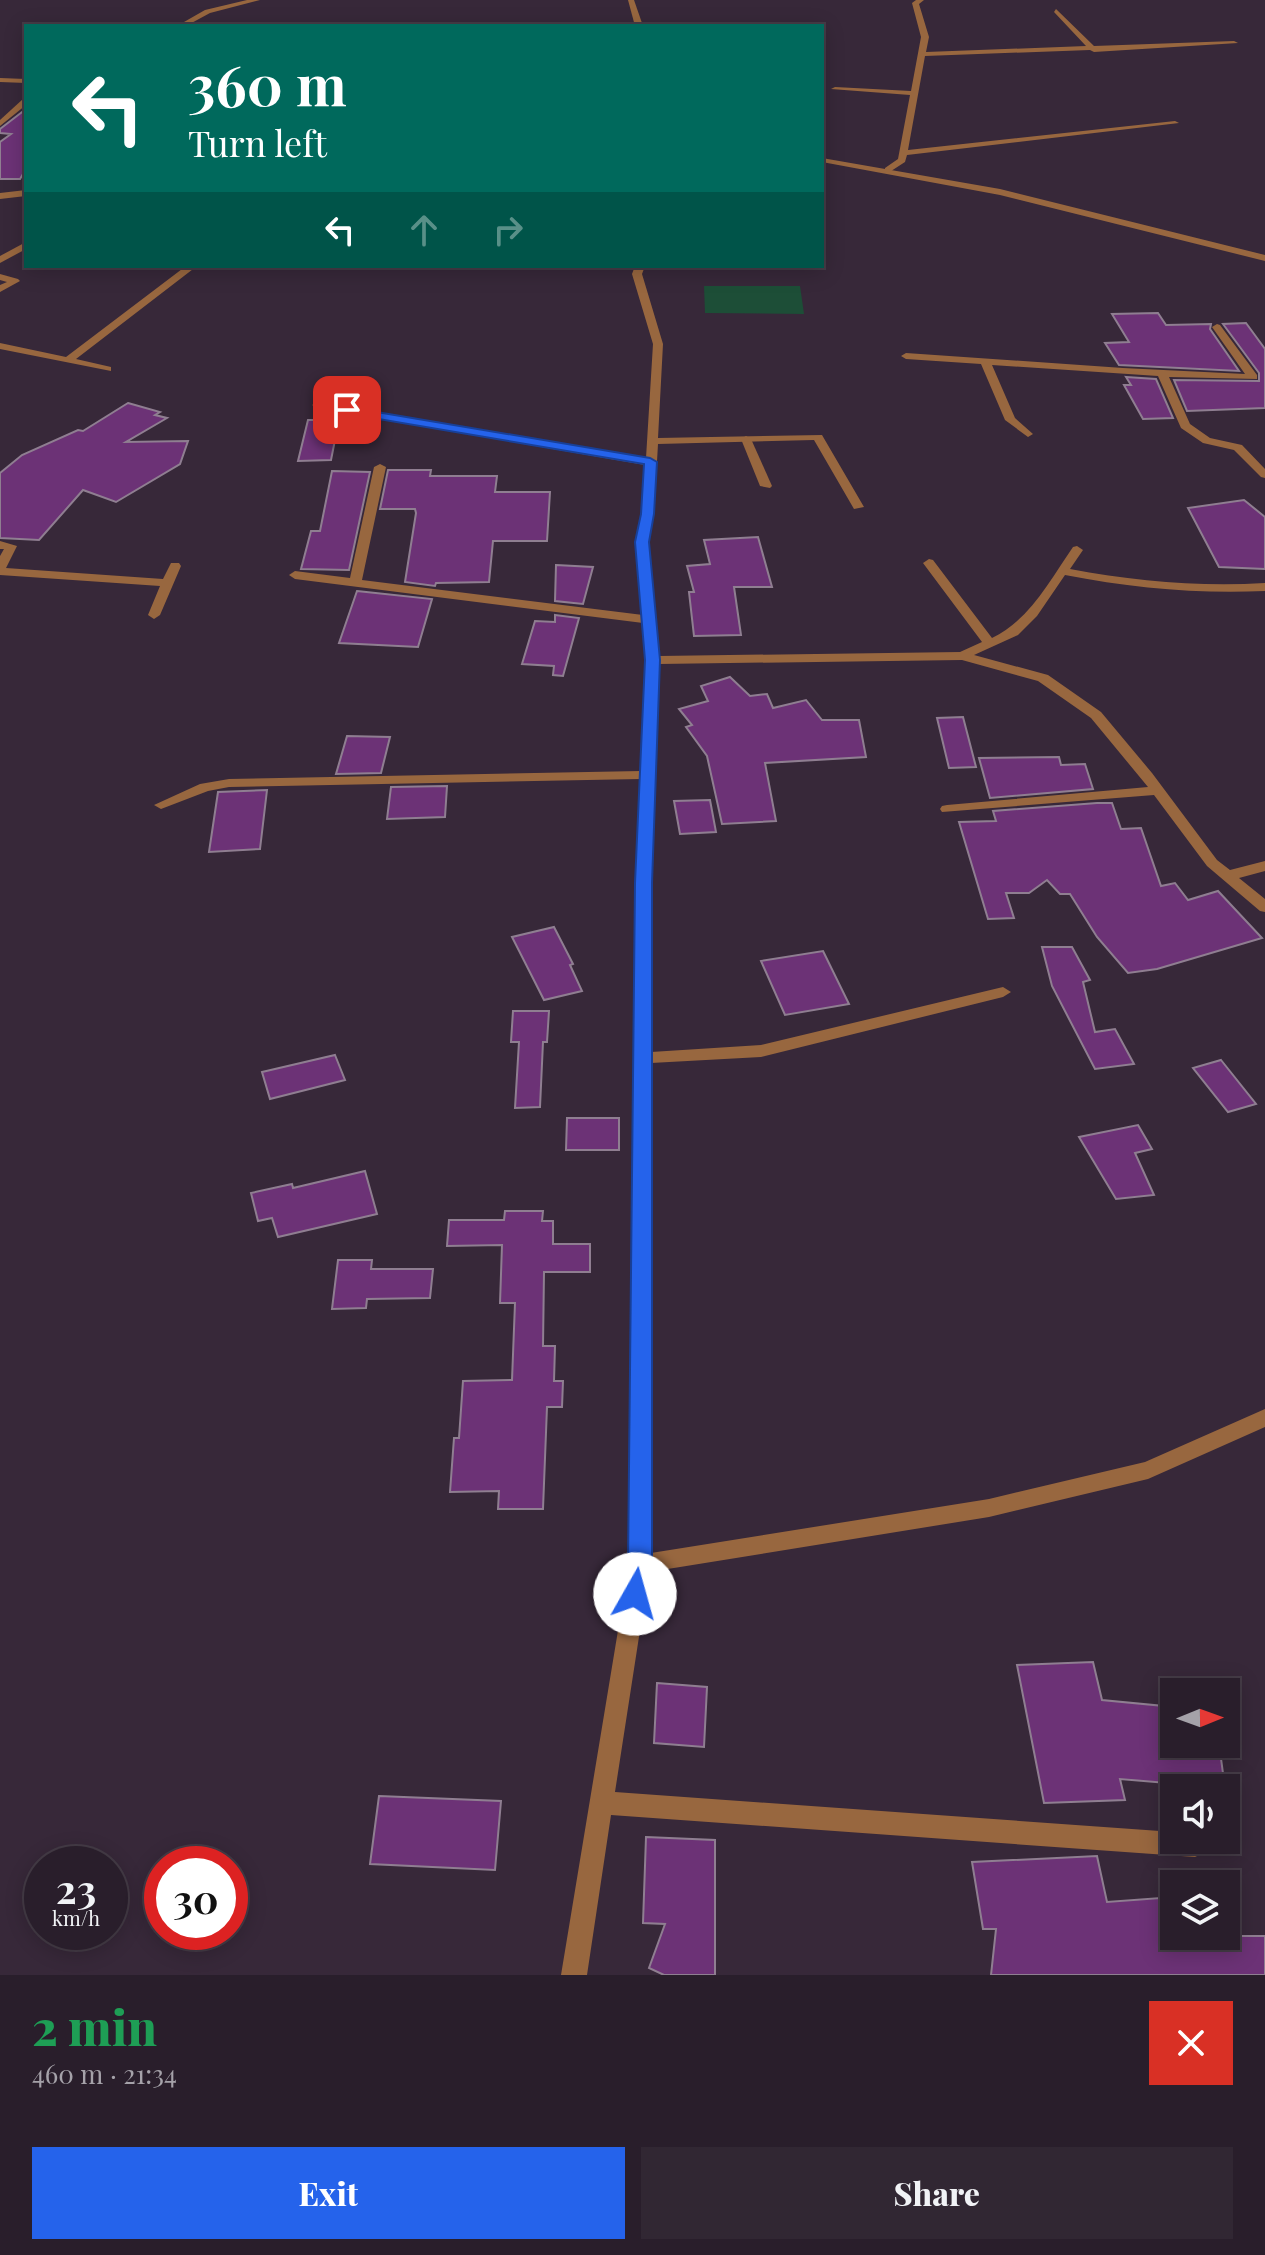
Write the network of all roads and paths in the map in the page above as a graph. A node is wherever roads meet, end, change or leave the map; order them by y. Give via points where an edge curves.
1 (257, 0) edge
2 (631, 0) edge
3 (921, 0) edge
4 (235, 2) edge
5 (1056, 11) dead end
6 (183, 24) edge
7 (638, 24) edge
8 (1234, 43) dead end
9 (1094, 50) junction
10 (922, 54) junction
11 (0, 80) edge
12 (24, 81) edge
13 (835, 89) dead end
14 (915, 93) junction
15 (24, 103) edge
16 (1175, 123) dead end
17 (0, 124) edge
18 (903, 153) junction
19 (824, 160) edge
20 (888, 170) junction
21 (24, 193) edge
22 (0, 196) edge
23 (24, 246) edge
24 (1265, 258) edge
25 (0, 260) edge
26 (189, 268) edge
27 (639, 268) edge
28 (0, 277) edge
29 (0, 289) edge
30 (1217, 327) dead end
31 (0, 346) edge
32 (906, 356) dead end
33 (69, 360) junction
34 (985, 361) junction
35 (107, 369) dead end
36 (1163, 376) junction
37 (317, 405) dead end
38 (1028, 434) dead end
39 (746, 439) junction
40 (651, 441) junction
41 (650, 462) junction
42 (380, 467) dead end
43 (1265, 475) edge
44 (766, 486) dead end
45 (858, 507) dead end
46 (0, 545) edge
47 (1077, 550) dead end
48 (929, 563) dead end
49 (175, 566) dead end
50 (0, 569) edge
51 (1062, 571) junction
52 (295, 575) dead end
53 (355, 582) junction
54 (167, 583) junction
55 (1265, 587) edge
56 (154, 615) dead end
57 (649, 620) junction
58 (990, 644) junction
59 (962, 656) junction
60 (653, 660) junction
61 (649, 775) junction
62 (1157, 790) junction
63 (161, 805) dead end
64 (947, 809) dead end
65 (1265, 866) edge
66 (1227, 876) junction
67 (1265, 907) edge
68 (1003, 992) dead end
69 (642, 1058) junction
70 (1265, 1418) edge
71 (640, 1564) junction
72 (602, 1803) junction
73 (1160, 1843) edge
74 (574, 1975) edge

1 - 4 street
2 - 7 street
3 - 10 street via 915,3 925,37
4 - 6 street
5 - 9 street
8 - 9 street
9 - 10 street
10 - 14 street
11 - 12 street
13 - 14 street
14 - 18 street
15 - 17 street
16 - 18 street
18 - 20 street
19 - 20 street
20 - 24 street via 1000,192
21 - 22 street
23 - 25 street
26 - 33 street
27 - 40 street via 658,344
28 - 29 street via 15,281
30 - 36 street via 1253,377
31 - 33 street
32 - 34 street
33 - 35 street
34 - 36 street
34 - 38 street via 1010,420
36 - 43 street via 1185,426 1207,441 1238,447
37 - 41 street
39 - 40 street
39 - 44 street
39 - 45 street via 818,437
40 - 41 street
41 - 57 street via 642,542
42 - 53 street
46 - 50 street via 11,546
47 - 51 street
48 - 58 street
49 - 54 street
50 - 54 street
51 - 55 street via 1132,585
51 - 58 street via 1033,613 1014,632
52 - 53 street
53 - 57 street
54 - 56 street
57 - 60 street
58 - 59 street
59 - 60 street
59 - 62 street via 1043,678 1096,715
60 - 61 street
61 - 63 street via 229,783
61 - 69 street
62 - 64 street
62 - 66 street
65 - 66 street
66 - 67 street
68 - 69 street via 761,1051
69 - 71 street
70 - 71 street via 1148,1470 989,1508
71 - 72 street
72 - 73 street
72 - 74 street

